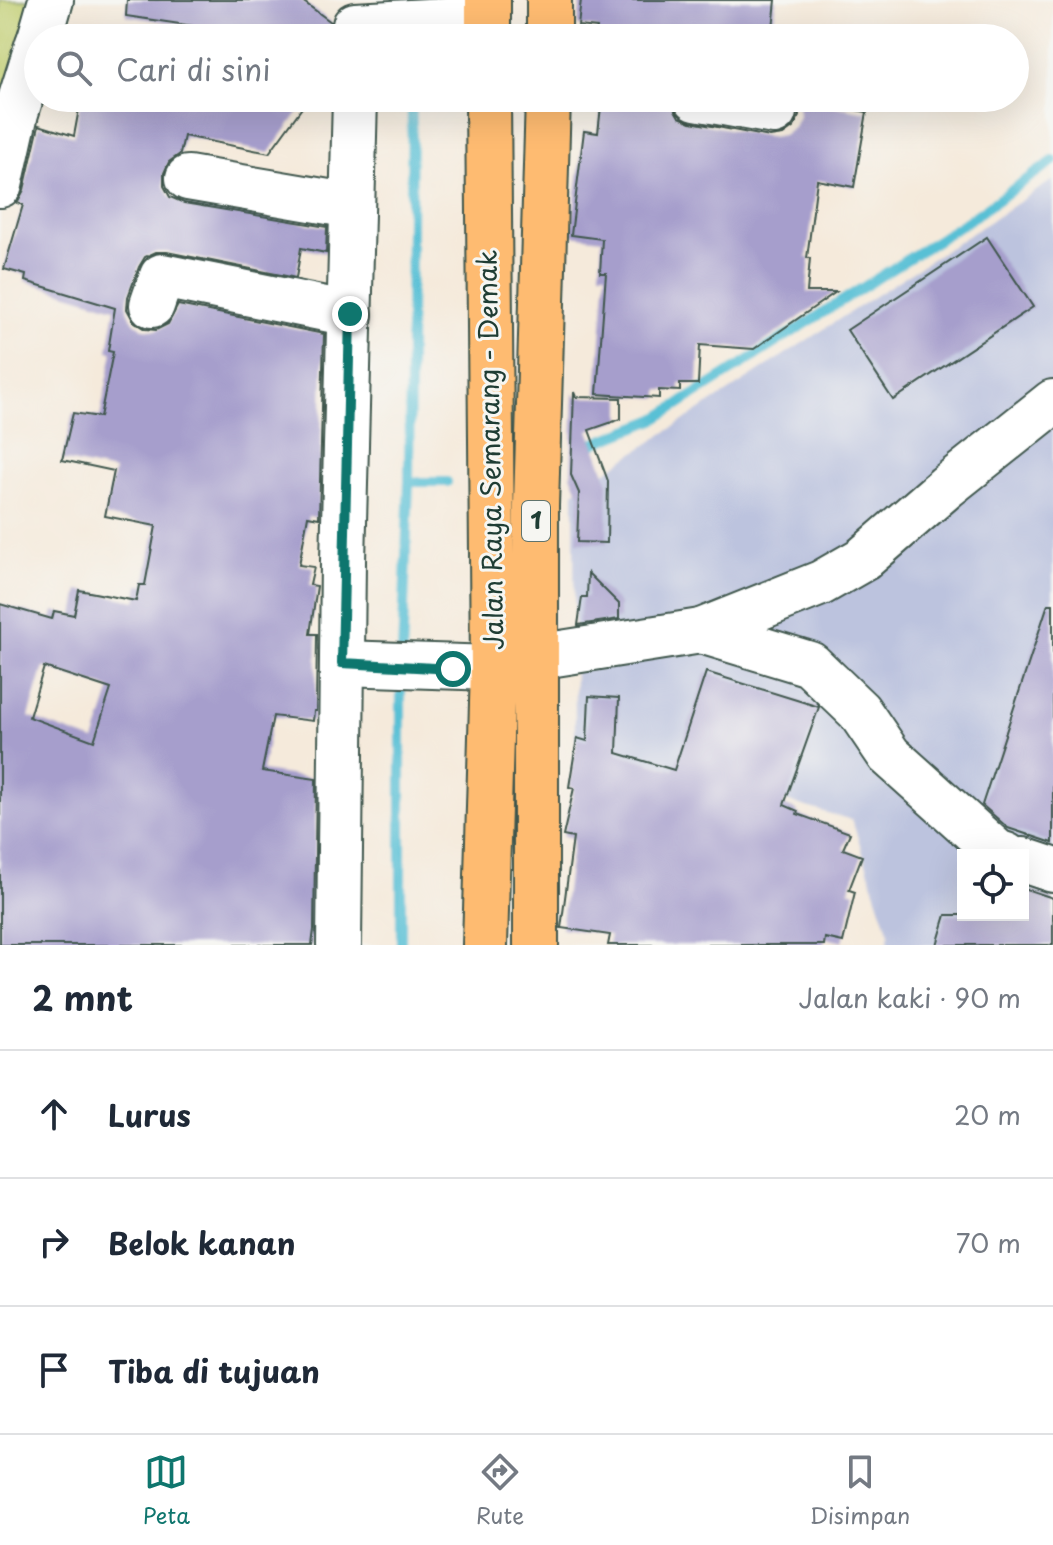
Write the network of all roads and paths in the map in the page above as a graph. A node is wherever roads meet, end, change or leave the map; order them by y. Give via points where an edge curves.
1 (51, 0) edge
2 (549, 0) edge
3 (482, 19) edge
4 (358, 21) edge
5 (44, 24) edge
6 (549, 24) edge
7 (24, 88) edge
8 (355, 112) edge
9 (488, 112) edge
10 (548, 112) edge
11 (188, 178) dead end
12 (0, 185) edge
13 (352, 206) junction
14 (152, 305) dead end
15 (350, 314) junction
16 (1053, 402) edge
17 (701, 631) junction
18 (536, 657) junction
19 (357, 664) junction
20 (473, 669) junction
21 (994, 849) edge
22 (1029, 862) edge
23 (1053, 870) edge
24 (339, 945) edge
25 (485, 945) edge
26 (536, 945) edge

1 - 5 street
2 - 6 highway
3 - 4 street
7 - 12 street
8 - 13 street
9 - 20 highway, Jalan Raya Semarang - Demak / 1
10 - 18 highway, Jalan Raya Semarang - Demak / 1
11 - 13 street
13 - 15 street
14 - 15 street via 162,276
15 - 19 street
16 - 17 street via 863,559 821,583
17 - 18 street
17 - 21 street via 810,664 859,711 889,755
18 - 26 highway, Jalan Raya Semarang - Demak / 1
19 - 20 street
19 - 24 street
20 - 25 highway, Jalan Raya Semarang - Demak / 1
22 - 23 street

